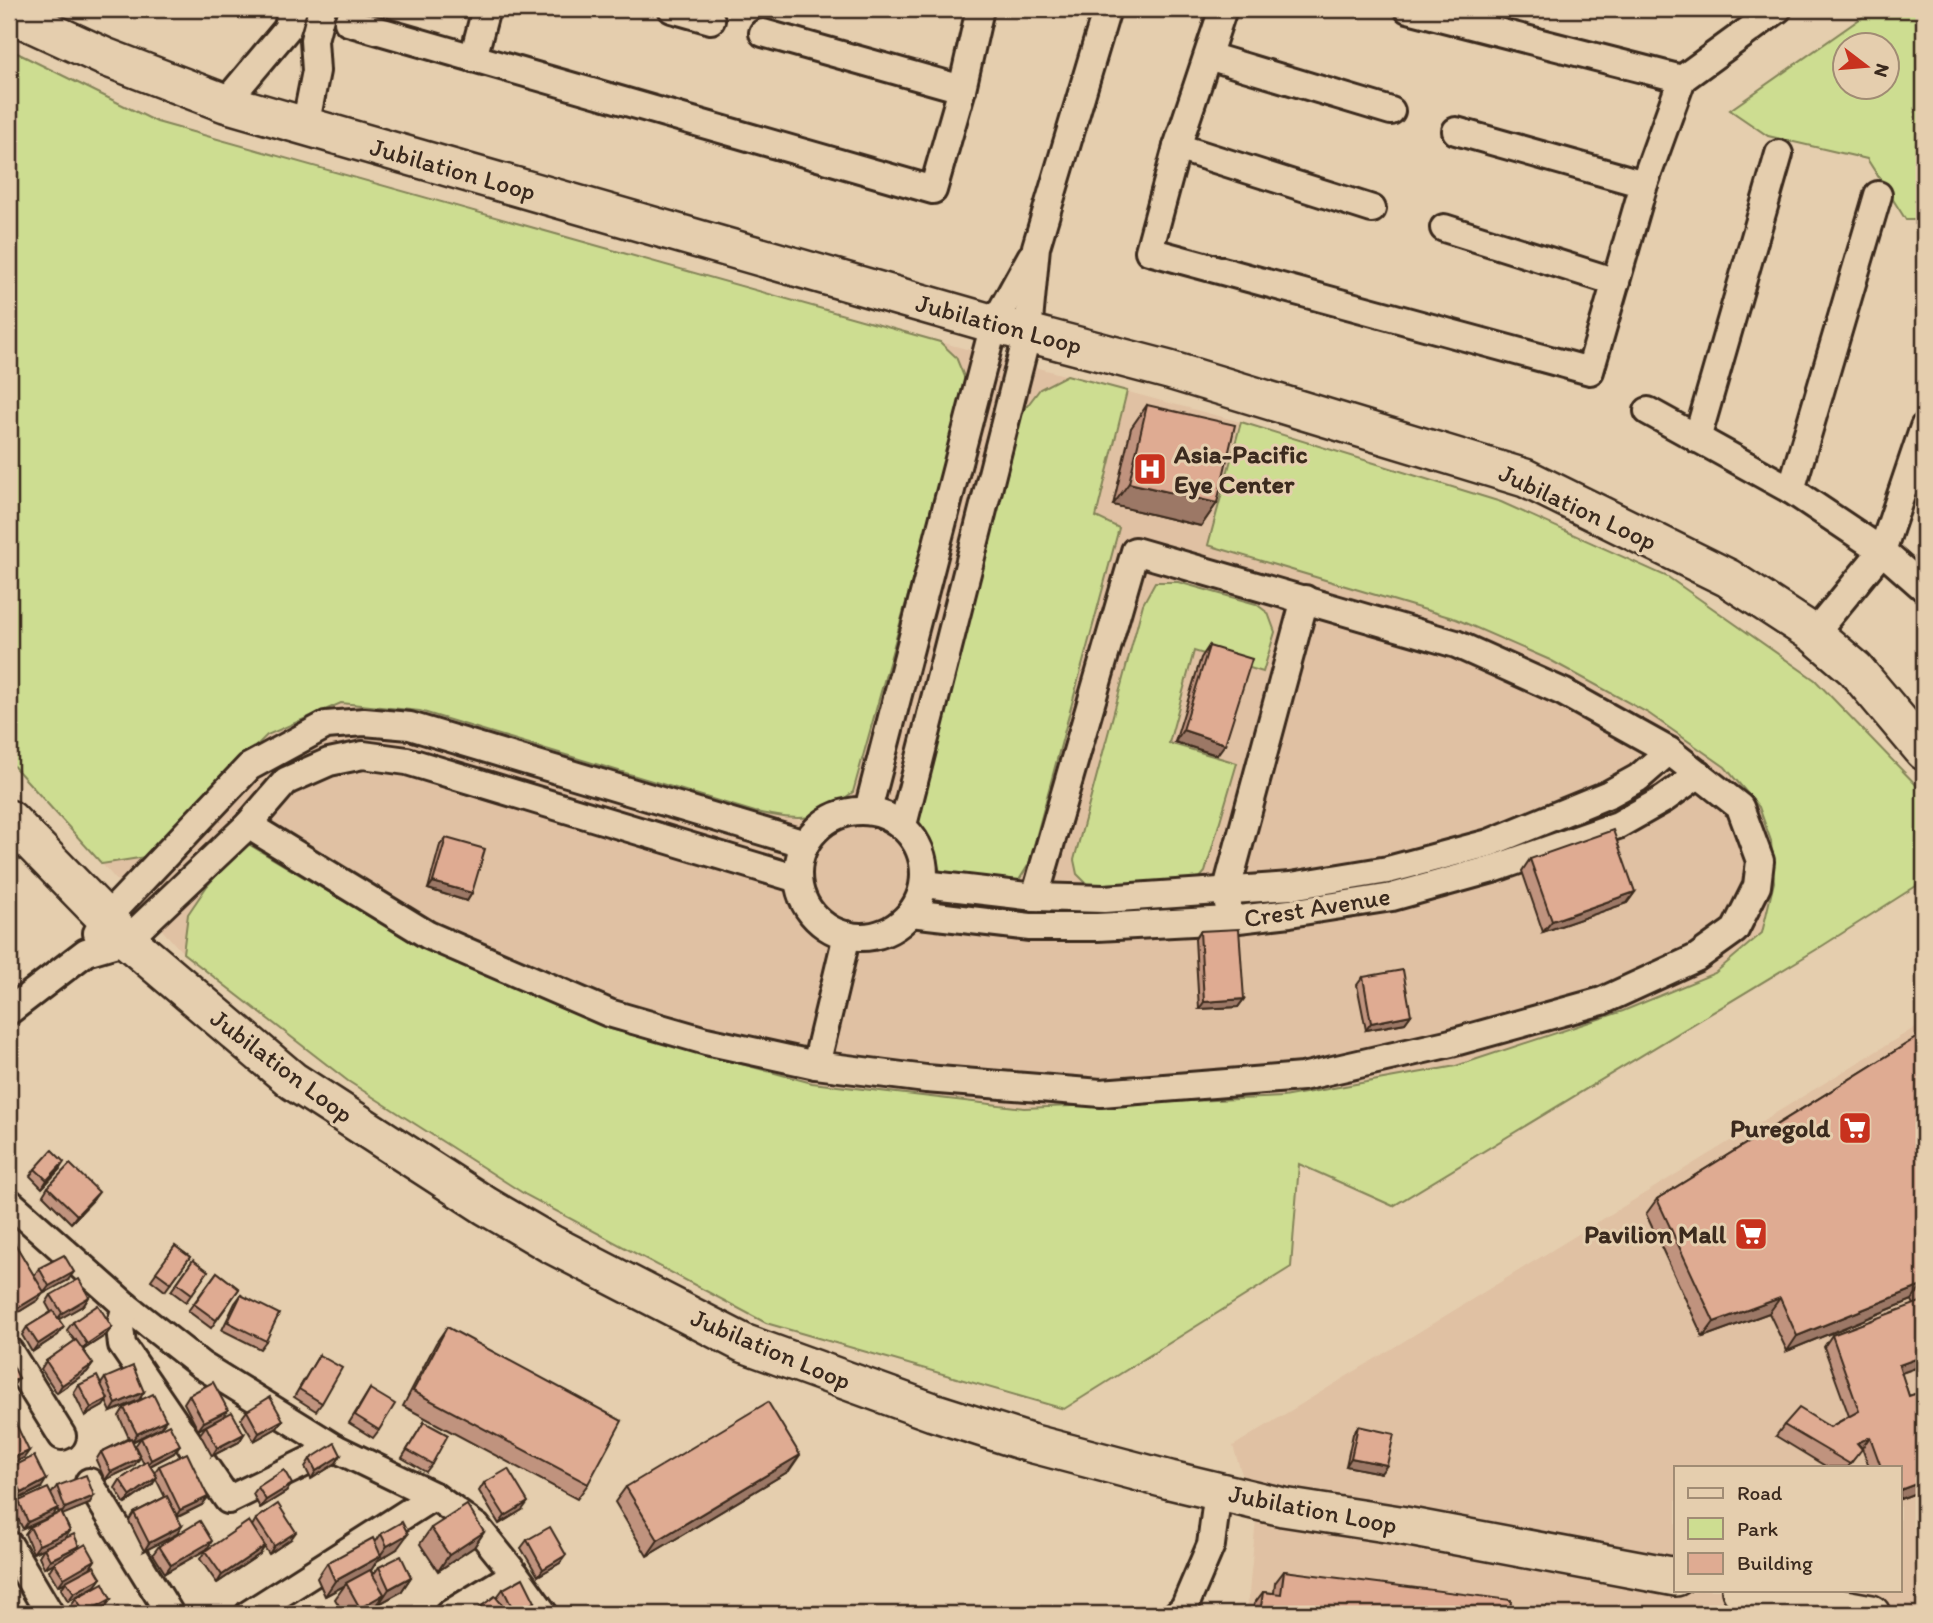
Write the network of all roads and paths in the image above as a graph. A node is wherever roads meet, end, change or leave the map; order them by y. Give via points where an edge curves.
1 (322, 9) edge
2 (486, 9) edge
3 (672, 9) edge
4 (980, 9) edge
5 (1107, 9) edge
6 (1223, 9) edge
7 (1408, 9) edge
8 (1777, 9) edge
9 (9, 13) edge
10 (1464, 16) edge
11 (290, 19) edge
12 (711, 20) dead end
13 (348, 22) dead end
14 (763, 33) dead end
15 (314, 40) junction
16 (1208, 56) junction
17 (473, 58) junction
18 (1682, 79) junction
19 (962, 89) junction
20 (225, 103) junction
21 (1391, 111) dead end
22 (305, 127) junction
23 (1456, 131) dead end
24 (1177, 147) junction
25 (1779, 154) dead end
26 (1644, 184) junction
27 (1878, 195) dead end
28 (1372, 209) dead end
29 (1444, 228) dead end
30 (1616, 282) junction
31 (1011, 328) junction
32 (1648, 411) dead end
33 (1924, 427) edge
34 (1697, 439) junction
35 (1791, 489) junction
36 (1882, 551) junction
37 (1924, 588) edge
38 (1305, 599) junction
39 (1814, 634) junction
40 (1669, 751) junction
41 (1924, 751) edge
42 (1699, 774) junction
43 (868, 810) junction
44 (9, 819) edge
45 (248, 825) junction
46 (903, 825) junction
47 (805, 844) junction
48 (798, 879) junction
49 (924, 884) junction
50 (1227, 889) junction
51 (1035, 897) junction
52 (911, 913) junction
53 (1230, 920) junction
54 (116, 930) junction
55 (847, 935) junction
56 (9, 1011) edge
57 (816, 1065) junction
58 (13, 1213) edge
59 (126, 1306) junction
60 (9, 1351) edge
61 (62, 1436) dead end
62 (335, 1448) junction
63 (89, 1482) edge
64 (1218, 1491) junction
65 (434, 1496) junction
66 (9, 1545) edge
67 (515, 1574) junction
68 (1674, 1577) edge
69 (1752, 1592) edge
70 (50, 1614) edge
71 (170, 1614) edge
72 (249, 1614) edge
73 (449, 1614) edge
74 (544, 1614) edge
75 (1177, 1614) edge
76 (1871, 1614) edge

1 - 15 street
2 - 17 street
3 - 12 street
4 - 19 street
5 - 31 street
6 - 16 street
7 - 10 street
8 - 18 street
9 - 20 main road, Jubilation Loop via 105,57
10 - 18 street
11 - 15 street
11 - 20 street
13 - 17 street
14 - 19 street
15 - 22 street via 316,71
16 - 21 street
16 - 24 street
17 - 19 street via 933,190
18 - 26 street
20 - 22 main road, Jubilation Loop
22 - 31 main road, Jubilation Loop
23 - 26 street
24 - 28 street
24 - 30 street via 1149,251 1590,370
25 - 34 street
26 - 30 street
27 - 35 street
29 - 30 street
31 - 39 main road, Jubilation Loop via 1169,370 1525,478 1728,578
31 - 43 street
31 - 46 street
32 - 34 street
33 - 36 street
34 - 35 street
35 - 36 street
36 - 37 street
36 - 39 street
38 - 40 street via 1456,644 1563,692
38 - 50 street
38 - 51 street via 1135,551
39 - 41 main road, Jubilation Loop via 1854,669
40 - 42 street
40 - 50 street, Crest Avenue via 1638,778 1609,794 1489,843 1388,870 1291,886
42 - 53 street, Crest Avenue via 1618,825 1496,868 1392,897
42 - 57 street via 1740,807 1760,862 1757,886 1735,930 1696,958 1602,1001 1451,1043 1302,1077 1101,1093
43 - 46 street
43 - 47 street via 831,818
44 - 54 main road, Jubilation Loop
45 - 48 street via 286,781 329,762 363,755 407,761
45 - 54 street
45 - 57 street via 428,934 609,1013 706,1041
46 - 49 street via 916,842
47 - 48 street
47 - 54 street via 410,726 326,725 249,767
48 - 55 street via 814,915
49 - 51 street, Crest Avenue
49 - 52 street
50 - 51 street, Crest Avenue via 1104,899
50 - 53 street
52 - 53 street, Crest Avenue via 1030,927
52 - 55 street via 882,933
54 - 56 street
54 - 64 main road, Jubilation Loop via 293,1081 356,1123 551,1244 743,1343 1030,1443
55 - 57 street
58 - 59 street
59 - 62 street via 201,1365
59 - 62 street via 120,1327 122,1345 228,1500
60 - 61 street
62 - 65 street
63 - 71 street
64 - 68 main road, Jubilation Loop via 1283,1507
64 - 75 street via 1211,1545 1184,1608
65 - 67 street via 477,1527
65 - 72 street
66 - 70 street
67 - 73 street
67 - 74 street
69 - 76 main road

